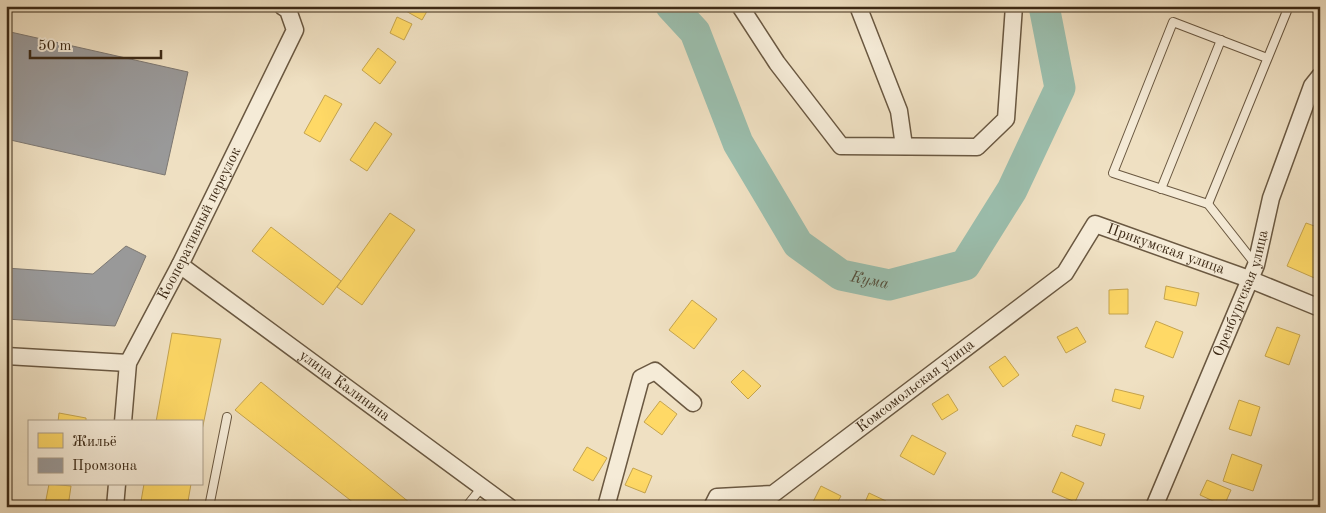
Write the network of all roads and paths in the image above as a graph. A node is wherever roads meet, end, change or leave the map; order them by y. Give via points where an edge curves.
1 (282, 6) edge
2 (740, 6) edge
3 (858, 6) edge
4 (1014, 6) edge
5 (1289, 6) edge
6 (1221, 40) junction
7 (1267, 58) junction
8 (1320, 76) edge
9 (904, 146) junction
10 (1161, 189) junction
11 (1208, 204) junction
12 (1096, 224) joint
13 (180, 265) junction
14 (1252, 272) junction
15 (1320, 308) edge
16 (6, 356) edge
17 (128, 364) junction
18 (693, 404) dead end
19 (227, 418) dead end
20 (123, 420) edge
21 (117, 486) edge
22 (482, 487) junction
23 (714, 502) edge
24 (114, 507) edge
25 (209, 507) edge
26 (466, 507) edge
27 (509, 507) edge
28 (606, 507) edge
29 (740, 507) edge
30 (1154, 507) edge

1 - 13 street, Кооперативный переулок via 288,10 295,30
2 - 9 street via 777,63 841,146
3 - 9 street via 899,111
4 - 9 street via 1006,119 977,147
5 - 7 lane
6 - 7 lane
6 - 10 lane
6 - 10 lane via 1173,22 1113,173
7 - 11 lane
8 - 14 street, Оренбургская улица via 1312,86 1271,198
10 - 11 lane
11 - 14 lane
12 - 14 street, Прикумская улица
12 - 23 street, Комсомольская улица via 1065,273 773,494
13 - 17 street, Кооперативный переулок
13 - 22 street, улица Калинина
14 - 15 street, Прикумская улица
14 - 30 street, Оренбургская улица
16 - 17 street
17 - 20 street, Кооперативный переулок
18 - 28 street via 655,372 642,378
19 - 25 lane
21 - 24 street
22 - 26 lane
22 - 27 street, улица Калинина
23 - 29 street

